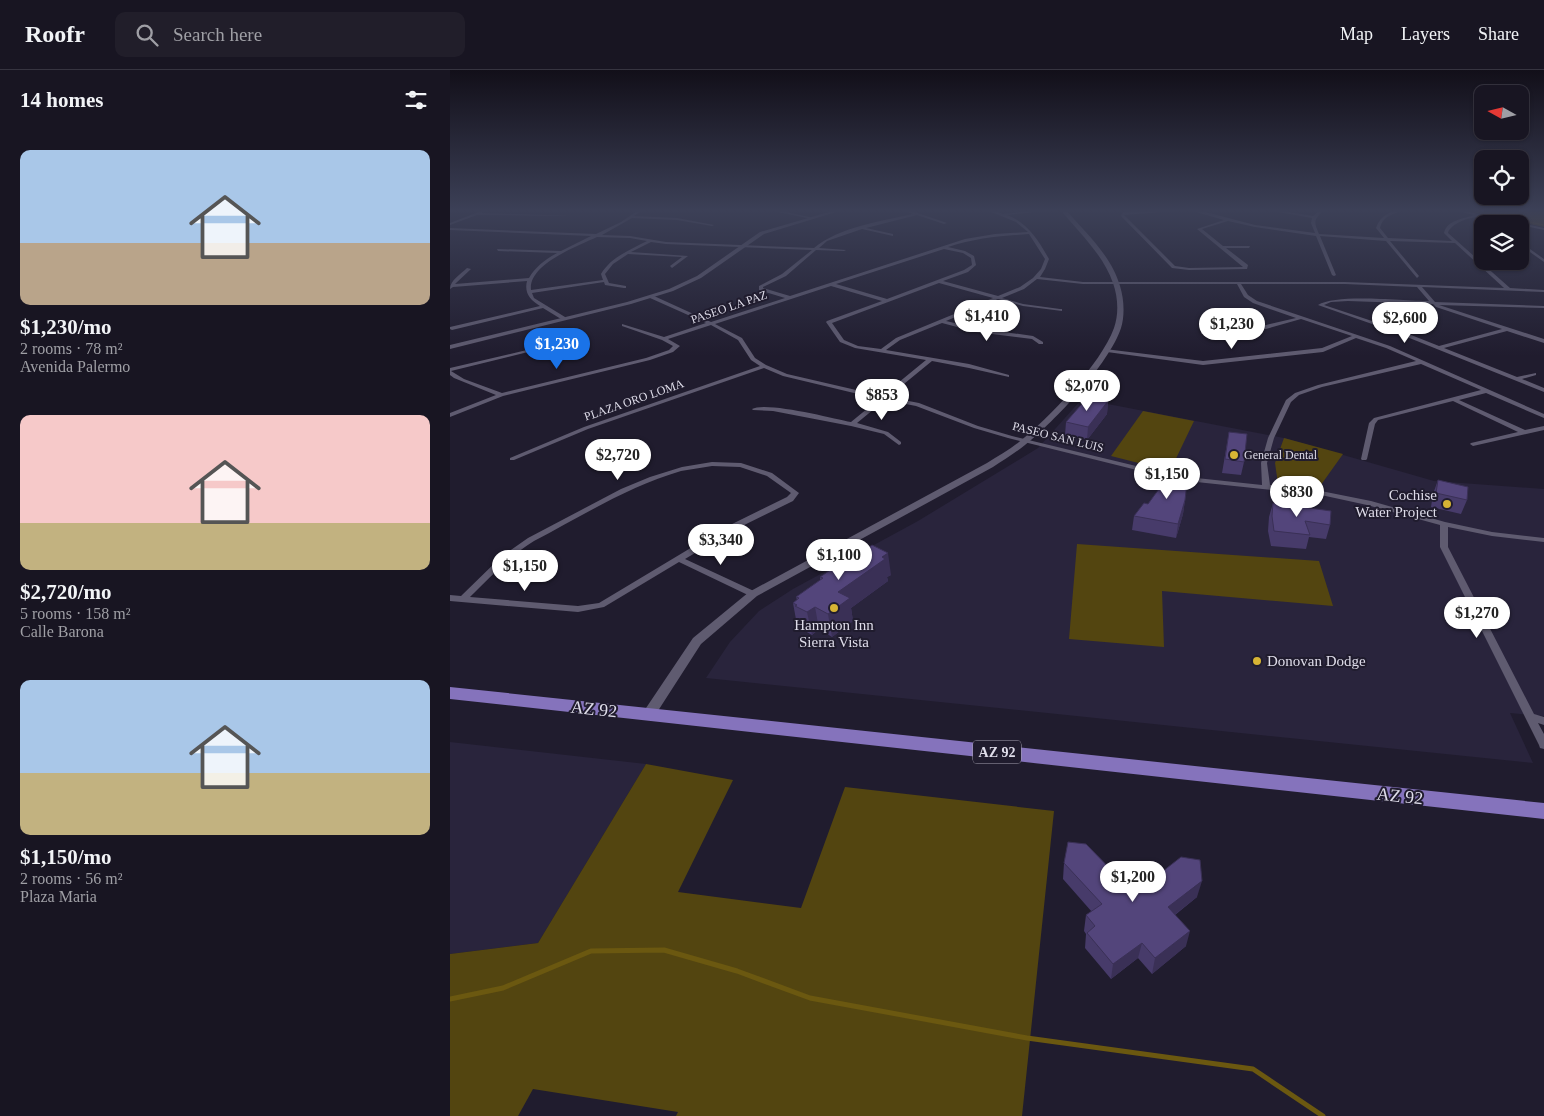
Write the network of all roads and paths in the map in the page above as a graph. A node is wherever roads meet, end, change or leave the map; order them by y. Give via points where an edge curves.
1 (555, 258) edge
2 (620, 258) edge
3 (683, 258) edge
4 (725, 258) edge
5 (803, 258) edge
6 (909, 258) edge
7 (973, 258) edge
8 (1045, 258) edge
9 (1103, 258) edge
10 (1165, 258) edge
11 (1235, 258) edge
12 (1327, 258) edge
13 (1401, 258) edge
14 (1473, 258) edge
15 (672, 266) dead end
16 (469, 269) dead end
17 (1334, 274) dead end
18 (1417, 277) dead end
19 (1037, 278) junction
20 (529, 279) junction
21 (605, 281) junction
22 (938, 281) junction
23 (830, 284) junction
24 (1116, 284) junction
25 (1238, 284) junction
26 (1418, 286) junction
27 (450, 287) edge
28 (624, 287) dead end
29 (1508, 289) junction
30 (1544, 291) edge
31 (529, 292) junction
32 (652, 297) junction
33 (788, 298) junction
34 (998, 298) junction
35 (886, 300) junction
36 (1312, 301) dead end
37 (1432, 302) junction
38 (1323, 304) junction
39 (542, 307) junction
40 (1544, 307) edge
41 (1060, 310) dead end
42 (563, 318) junction
43 (1302, 318) junction
44 (941, 321) junction
45 (711, 323) junction
46 (624, 325) dead end
47 (1404, 326) dead end
48 (452, 328) dead end
49 (833, 328) joint
50 (1507, 329) junction
51 (1394, 330) junction
52 (1204, 333) dead end
53 (1358, 336) junction
54 (664, 339) junction
55 (1544, 341) edge
56 (1041, 343) dead end
57 (450, 346) edge
58 (546, 346) dead end
59 (1441, 348) junction
60 (675, 349) joint
61 (1107, 350) junction
62 (882, 352) junction
63 (931, 360) junction
64 (1420, 362) junction
65 (764, 366) junction
66 (450, 372) edge
67 (1534, 374) dead end
68 (1007, 376) dead end
69 (1517, 379) junction
70 (1486, 390) junction
71 (1544, 390) edge
72 (501, 395) junction
73 (883, 398) junction
74 (1453, 399) junction
75 (755, 409) dead end
76 (450, 415) edge
77 (1544, 416) edge
78 (852, 424) junction
79 (1544, 428) edge
80 (1525, 433) junction
81 (1026, 440) junction
82 (899, 443) dead end
83 (1473, 444) dead end
84 (512, 459) dead end
85 (1364, 459) dead end
86 (1266, 486) junction
87 (1444, 524) junction
88 (1543, 541) edge
89 (680, 559) junction
90 (753, 594) junction
91 (450, 598) edge
92 (463, 598) junction
93 (450, 693) edge
94 (649, 714) junction
95 (1530, 717) junction
96 (1544, 721) edge
97 (1544, 745) edge
98 (1544, 811) edge

1 - 20 street via 536,270
2 - 21 street via 605,269
3 - 15 street
4 - 32 street via 694,280
5 - 33 street via 784,275 760,286
6 - 23 street, PASEO LA PAZ
7 - 22 street via 974,265
8 - 19 street via 1044,269
9 - 24 street
10 - 11 street via 1174,267 1189,269 1245,268
12 - 17 street
13 - 18 street
14 - 29 street
16 - 27 street
19 - 24 street
19 - 34 street
20 - 27 street
20 - 31 street
21 - 28 street
21 - 31 street
22 - 34 street
22 - 35 street
23 - 33 street, PASEO LA PAZ
23 - 35 street
24 - 25 street
24 - 61 street via 1121,302 1118,328
25 - 26 street
25 - 43 street via 1255,302
26 - 29 street
26 - 37 street
29 - 30 street
31 - 39 street
32 - 42 street
32 - 45 street, PASEO SAN LUIS
33 - 45 street, PASEO LA PAZ
34 - 41 street
34 - 44 street
35 - 49 street via 832,320 829,322
36 - 38 street
37 - 38 street via 1348,300
37 - 40 street
37 - 50 street
38 - 51 street via 1320,305
39 - 42 street
39 - 48 street
42 - 57 street
43 - 52 street via 1266,327
43 - 53 street
44 - 56 street via 1033,338
44 - 62 street via 898,339
45 - 54 street, PASEO LA PAZ
45 - 65 street, PASEO SAN LUIS via 740,339 753,358
46 - 54 street
47 - 51 street
49 - 62 street via 842,341
50 - 55 street
50 - 59 street
51 - 59 street
53 - 61 street via 1323,350 1203,363
53 - 64 street
54 - 60 street via 677,346
58 - 66 street
59 - 69 street
60 - 72 street via 648,359
61 - 81 street
62 - 63 street
63 - 68 street
63 - 73 street
64 - 70 street
64 - 86 street via 1320,386 1297,394 1288,401 1264,463
65 - 73 street, PASEO SAN LUIS via 806,381
65 - 84 street, PLAZA ORO LOMA via 586,428
66 - 72 street via 461,380 485,386
67 - 69 street
69 - 71 street
70 - 74 street
70 - 77 street
72 - 76 street
73 - 78 street
73 - 81 street, PASEO SAN LUIS via 917,404 976,427
74 - 80 street
74 - 85 street via 1376,419 1372,423
75 - 78 street via 773,409
78 - 82 street via 886,433
79 - 80 street
80 - 83 street
81 - 86 street, PASEO SAN LUIS via 1187,479
81 - 90 street via 990,465
86 - 87 street, PASEO SAN LUIS via 1321,493
87 - 88 street, PASEO SAN LUIS
87 - 95 street via 1444,547
89 - 90 street
89 - 92 street via 601,605 578,609
89 - 92 street via 727,530 790,499 795,493 788,485 766,473 726,465 700,465 654,476 511,552
90 - 94 street via 697,642
91 - 92 street
93 - 94 main road, AZ 92 / AZ 92
94 - 98 main road, AZ 92 / AZ 92
95 - 96 street
95 - 97 street

